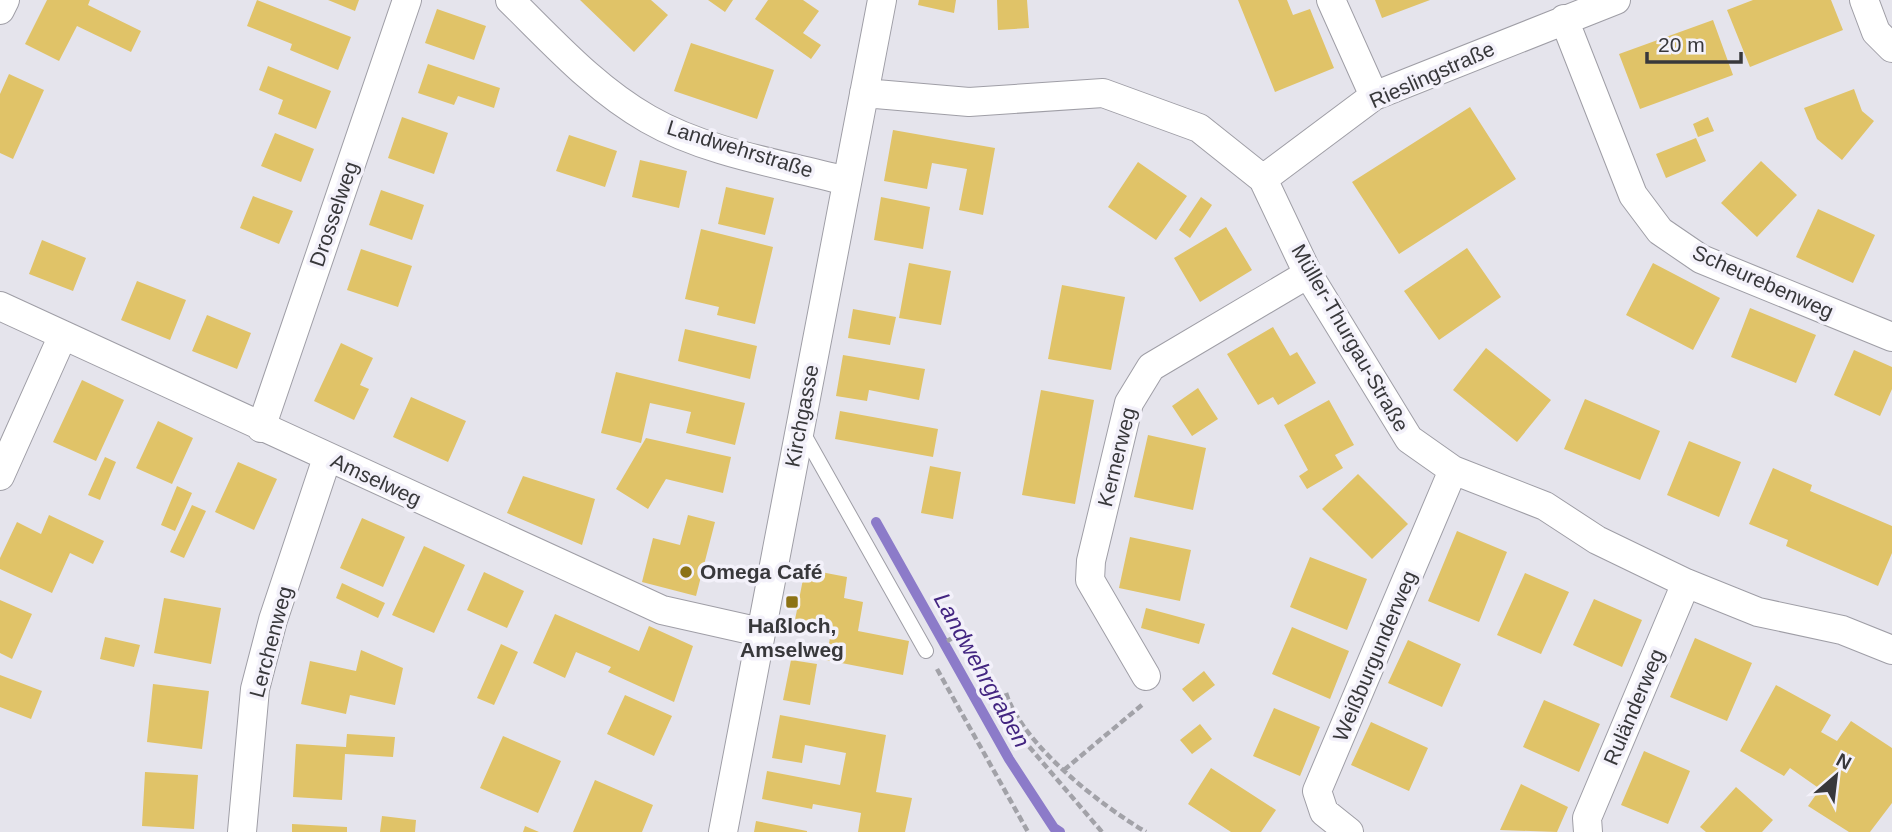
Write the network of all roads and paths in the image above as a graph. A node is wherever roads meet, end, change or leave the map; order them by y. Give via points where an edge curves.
1 (5, 0) edge
2 (407, 0) edge
3 (510, 0) edge
4 (882, 0) edge
5 (1331, 0) edge
6 (1864, 0) edge
7 (1611, 1) edge
8 (0, 10) edge
9 (1564, 19) junction
10 (1892, 48) edge
11 (864, 93) junction
12 (1374, 96) junction
13 (1263, 180) junction
14 (847, 181) junction
15 (1308, 274) junction
16 (0, 306) edge
17 (63, 335) junction
18 (1892, 337) edge
19 (799, 427) junction
20 (261, 428) junction
21 (327, 458) junction
22 (1453, 470) junction
23 (0, 476) edge
24 (1686, 583) junction
25 (760, 632) junction
26 (964, 632) dead end
27 (1892, 650) edge
28 (926, 651) joint
29 (1146, 676) joint
30 (1002, 715) junction
31 (1065, 770) junction
32 (242, 832) edge
33 (723, 832) edge
34 (1028, 832) edge
35 (1102, 832) edge
36 (1146, 832) edge
37 (1349, 832) edge
38 (1588, 832) edge

1 - 8 street
2 - 20 street, Drosselweg
3 - 14 street, Landwehrstraße via 592,79 649,120 718,147
4 - 11 street, Kirchgasse
5 - 12 street
6 - 10 street via 1876,32
7 - 9 street, Rieslingstraße
9 - 12 street, Rieslingstraße
9 - 18 street, Scheurebenweg via 1633,195 1660,231 1700,259
11 - 13 street, Müller-Thurgau-Straße via 968,102 1103,93 1199,128
11 - 14 street, Kirchgasse
12 - 13 street, Rieslingstraße
13 - 15 street, Müller-Thurgau-Straße
14 - 19 street, Kirchgasse
15 - 22 street, Müller-Thurgau-Straße via 1409,439
15 - 29 street, Kernerweg via 1151,368 1129,403 1090,580
16 - 17 street, Amselweg
17 - 20 street, Amselweg
17 - 23 street
19 - 25 street, Kirchgasse
19 - 28 lane
20 - 21 street, Amselweg
21 - 25 street, Amselweg via 662,610
21 - 32 street, Lerchenweg via 255,689
22 - 24 street, Müller-Thurgau-Straße via 1545,506 1597,540
22 - 37 street, Weißburgunderweg via 1317,791 1324,812
24 - 27 street, Müller-Thurgau-Straße via 1758,612 1842,630
24 - 38 street, Ruländerweg via 1587,818
25 - 33 street, Kirchgasse
26 - 30 path
28 - 34 path
29 - 31 path via 1151,697
30 - 31 path via 1006,693 1036,744
30 - 35 path
31 - 36 path

